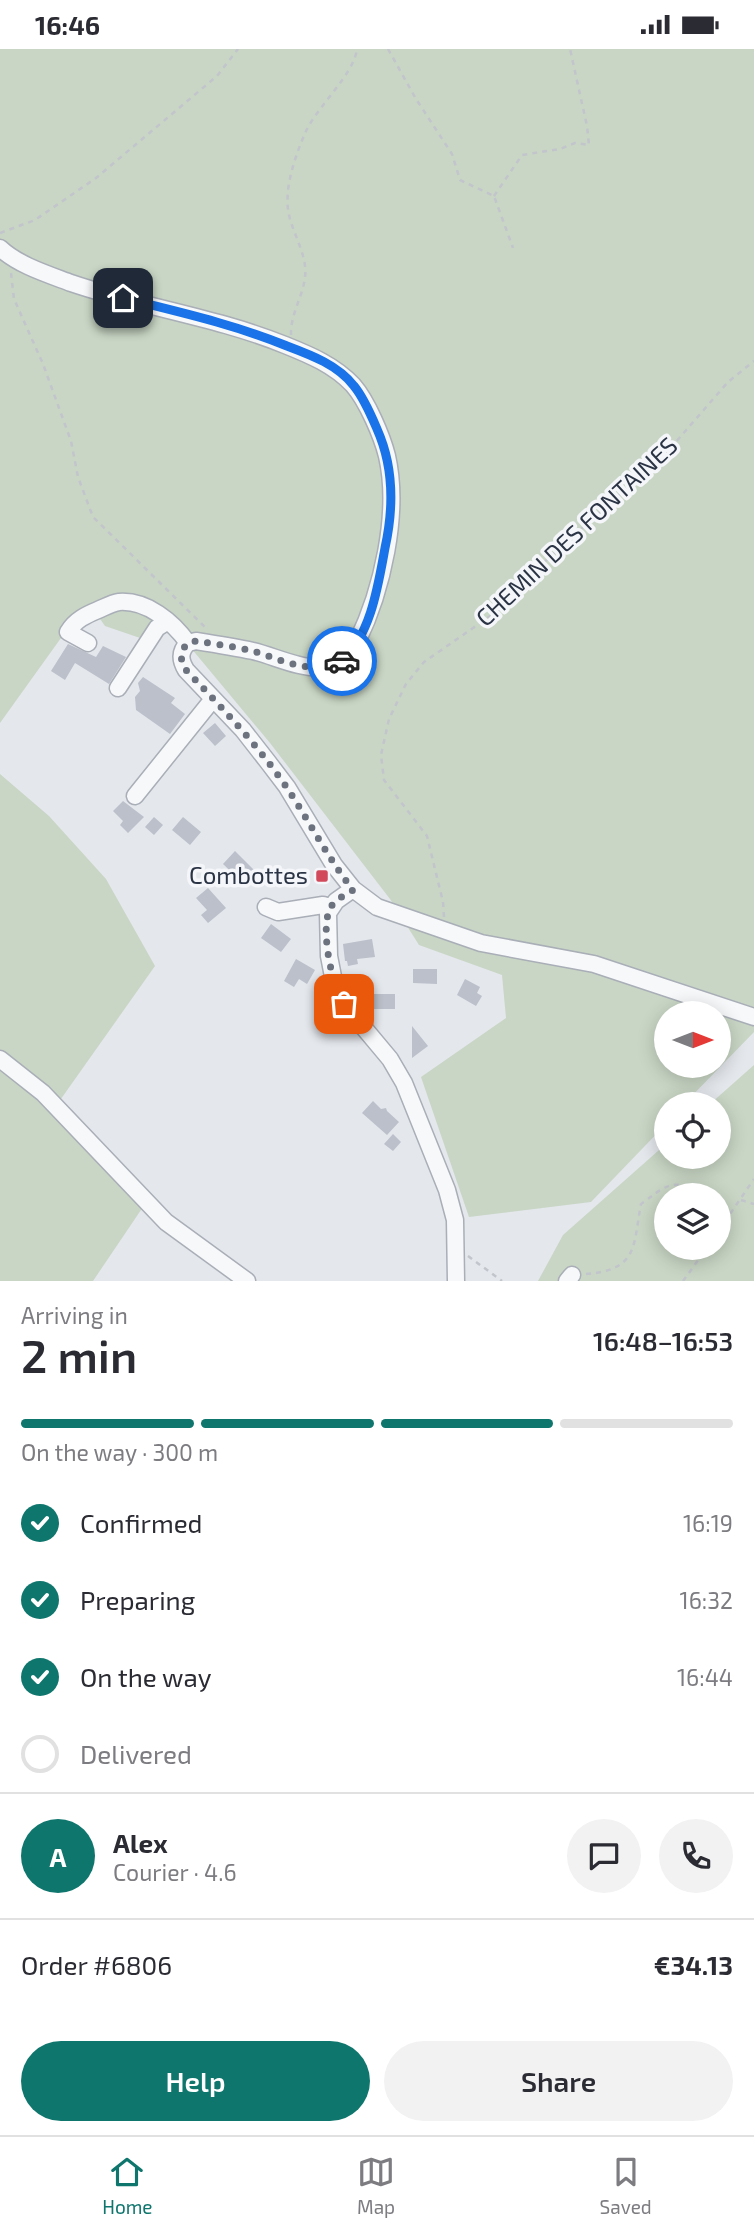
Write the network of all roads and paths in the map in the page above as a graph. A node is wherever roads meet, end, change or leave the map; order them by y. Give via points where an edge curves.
1 (357, 49) edge
2 (388, 49) edge
3 (570, 49) edge
4 (236, 50) edge
5 (494, 196) junction
6 (0, 233) edge
7 (513, 248) dead end
8 (4, 252) edge
9 (300, 351) junction
10 (754, 361) edge
11 (168, 621) junction
12 (192, 642) junction
13 (88, 643) dead end
14 (219, 645) junction
15 (118, 688) dead end
16 (213, 699) junction
17 (135, 796) dead end
18 (353, 890) junction
19 (266, 907) dead end
20 (330, 907) junction
21 (442, 931) junction
22 (754, 1017) edge
23 (0, 1059) edge
24 (754, 1179) edge
25 (654, 1195) edge
26 (741, 1199) junction
27 (754, 1204) edge
28 (731, 1213) edge
29 (457, 1251) junction
30 (698, 1260) edge
31 (574, 1277) edge
32 (247, 1281) edge
33 (457, 1281) edge
34 (502, 1281) edge
35 (683, 1281) edge

1 - 9 path via 354,62 306,131 290,181 288,212 305,267 291,326
2 - 5 path via 452,154 460,180
3 - 5 path via 589,145 575,143 522,156
4 - 6 path via 216,76 96,178 34,220
5 - 7 path
8 - 9 street via 97,292 228,324
8 - 14 path via 14,299 71,441 93,517 197,617
9 - 14 street via 354,386 385,446 392,502 374,600 353,651 327,668 296,666
10 - 21 path, CHEMIN DES FONTAINES via 728,382 668,451 541,565 499,610 424,662 405,684 389,719 381,755 384,780 427,836 443,902
11 - 12 street
11 - 13 street via 148,609 116,602 73,624 68,632
11 - 15 street via 157,628
12 - 14 street
12 - 16 street via 181,653 181,662
16 - 17 street
16 - 18 street via 287,787
18 - 20 street
18 - 21 street via 377,907
19 - 20 street via 278,912
20 - 29 street via 327,937 335,987 404,1083 447,1190
21 - 22 street via 594,964
23 - 32 street via 43,1093 166,1222
24 - 26 path
25 - 31 path via 641,1204 637,1241 626,1261 601,1273
26 - 27 path
26 - 28 path
29 - 33 street
29 - 34 path
30 - 35 path

